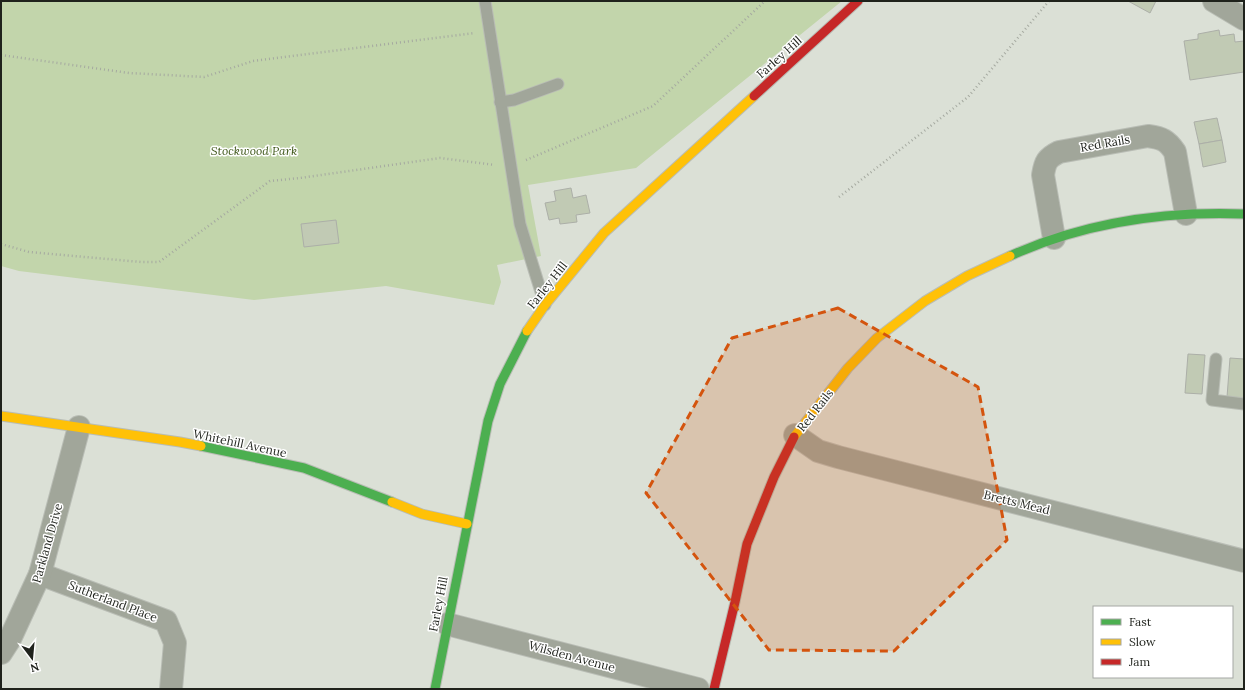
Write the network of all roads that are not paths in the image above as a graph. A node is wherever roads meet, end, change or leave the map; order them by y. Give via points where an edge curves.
1 (485, 1) edge
2 (858, 1) edge
3 (1214, 1) edge
4 (1244, 19) edge
5 (558, 84) dead end
6 (500, 102) junction
7 (1186, 214) junction
8 (1244, 214) edge
9 (1054, 238) junction
10 (545, 305) junction
11 (1216, 359) dead end
12 (1244, 404) edge
13 (1, 416) edge
14 (79, 427) junction
15 (795, 435) junction
16 (467, 524) junction
17 (1244, 561) edge
18 (40, 574) junction
19 (447, 624) junction
20 (1, 653) edge
21 (171, 689) edge
22 (435, 689) edge
23 (698, 689) edge
24 (714, 689) edge

1 - 6 lane
2 - 10 street, Farley Hill via 604,233
3 - 4 street
5 - 6 lane via 514,100
6 - 10 lane via 520,224
7 - 8 street, Red Rails
7 - 9 street, Red Rails via 1106,225
7 - 9 street, Red Rails via 1175,152 1169,143 1160,138 1148,136 1059,152 1050,156 1043,175
9 - 15 street, Red Rails via 967,276 925,301 877,338 848,368
10 - 16 street, Farley Hill via 522,337 500,384 488,421
11 - 12 lane via 1212,400
13 - 14 street, Whitehill Avenue
14 - 16 street, Whitehill Avenue via 180,442 304,468 422,514
14 - 18 street, Parkland Drive
15 - 17 street, Bretts Mead via 818,451 838,457
15 - 24 street, Red Rails via 774,477 747,544
16 - 19 street, Farley Hill
18 - 20 street, Parkland Drive via 10,640
18 - 21 street, Sutherland Place via 166,621 175,643
19 - 22 street, Farley Hill
19 - 23 street, Wilsden Avenue

